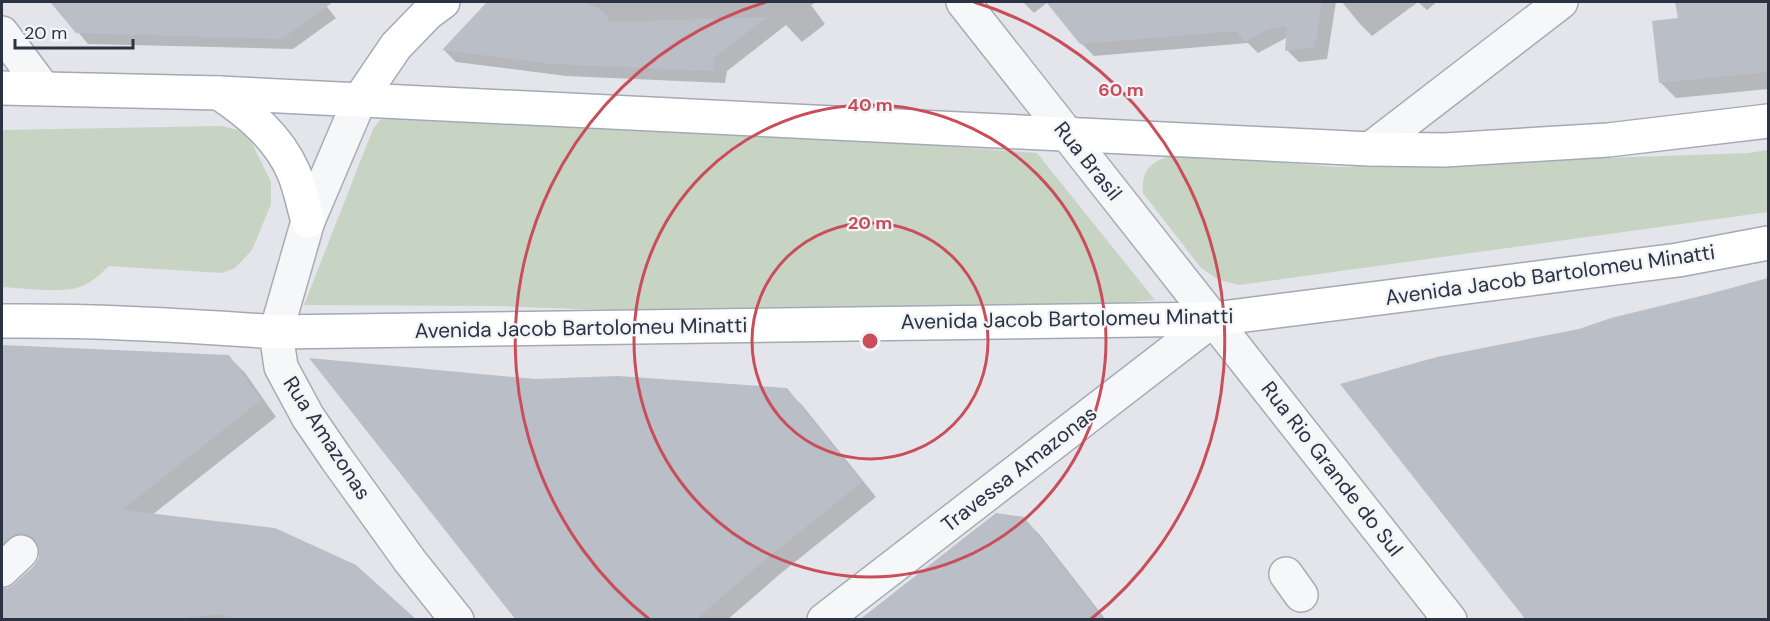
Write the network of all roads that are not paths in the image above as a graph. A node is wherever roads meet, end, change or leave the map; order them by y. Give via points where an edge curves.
1 (443, 2) edge
2 (963, 2) edge
3 (1560, 2) edge
4 (2, 33) edge
5 (2, 88) edge
6 (44, 88) junction
7 (219, 93) junction
8 (360, 99) junction
9 (1768, 121) edge
10 (1066, 135) junction
11 (1370, 149) junction
12 (308, 221) junction
13 (1768, 243) edge
14 (1214, 319) junction
15 (2, 321) edge
16 (276, 332) junction
17 (457, 620) edge
18 (824, 620) edge
19 (1450, 620) edge

1 - 8 main road via 396,46
2 - 10 street, Rua Brasil
3 - 11 street
4 - 6 street
5 - 6 main road
6 - 7 main road
7 - 8 main road
7 - 12 main road via 244,109 280,147 294,172
8 - 10 main road
8 - 12 street, Rua Amazonas
9 - 11 main road via 1608,140 1445,150
10 - 11 main road
10 - 14 street, Rua Brasil
12 - 16 street, Rua Amazonas
13 - 14 main road, Avenida Jacob Bartolomeu Minatti via 1678,260
14 - 16 main road, Avenida Jacob Bartolomeu Minatti
14 - 18 street, Travessa Amazonas
14 - 19 street, Rua Rio Grande do Sul
15 - 16 main road, Avenida Jacob Bartolomeu Minatti via 81,321
16 - 17 street, Rua Amazonas via 281,367 308,417

